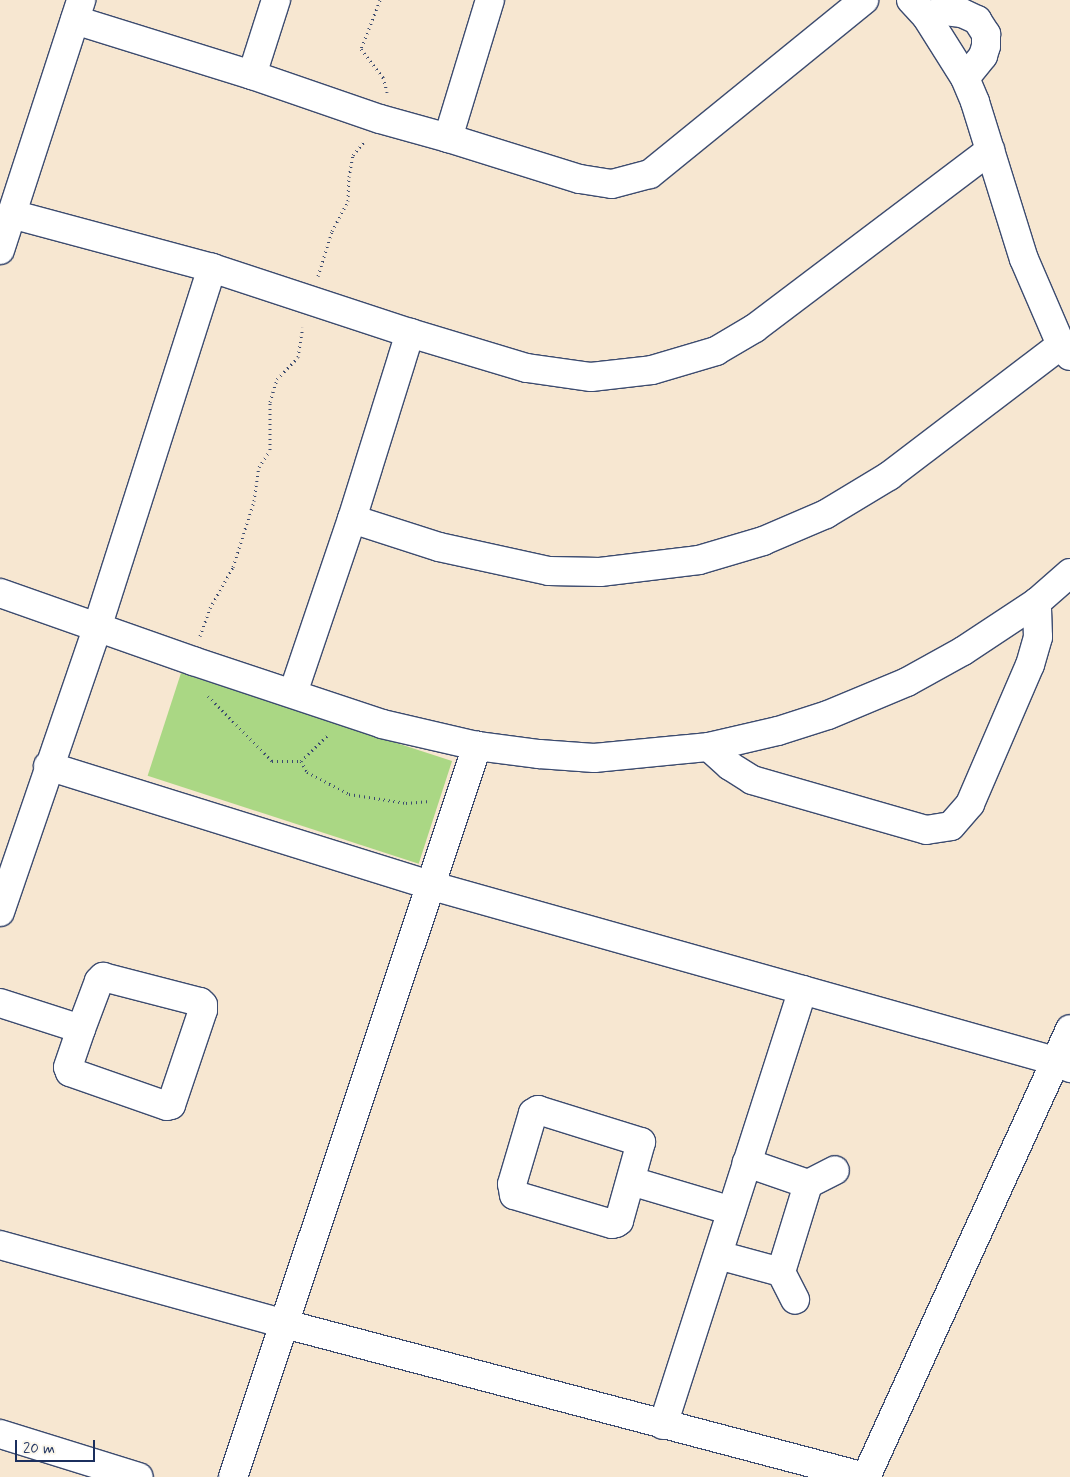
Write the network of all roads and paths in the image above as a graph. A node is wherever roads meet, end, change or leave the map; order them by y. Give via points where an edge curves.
1 (276, 0) edge
2 (490, 0) edge
3 (864, 0) edge
4 (919, 8) edge
5 (78, 10) edge
6 (252, 74) junction
7 (964, 78) junction
8 (448, 138) junction
9 (990, 150) junction
10 (11, 214) junction
11 (0, 250) edge
12 (212, 268) junction
13 (410, 333) junction
14 (1065, 350) edge
15 (352, 519) junction
16 (1070, 573) edge
17 (0, 593) edge
18 (1037, 602) junction
19 (97, 628) junction
20 (193, 661) junction
21 (293, 693) junction
22 (345, 711) junction
23 (477, 746) junction
24 (709, 748) junction
25 (301, 761) junction
26 (48, 766) junction
27 (458, 800) junction
28 (429, 885) junction
29 (0, 912) edge
30 (803, 990) junction
31 (0, 1002) edge
32 (81, 1029) junction
33 (1070, 1029) edge
34 (1062, 1065) edge
35 (748, 1164) junction
36 (835, 1170) dead end
37 (631, 1181) junction
38 (808, 1184) junction
39 (732, 1211) junction
40 (0, 1245) edge
41 (718, 1255) junction
42 (781, 1272) junction
43 (795, 1300) dead end
44 (285, 1324) junction
45 (663, 1425) junction
46 (0, 1434) edge
47 (139, 1477) edge
48 (233, 1477) edge
49 (866, 1477) edge

1 - 6 street
2 - 8 street
3 - 8 street via 650,174 612,184 580,179
4 - 7 street
4 - 7 street via 962,13 977,20 986,34 983,56
5 - 6 street
5 - 10 street
6 - 8 street via 380,119
7 - 9 street
9 - 13 street via 755,328 716,351 652,370 591,377 527,368
9 - 14 street via 1024,259
10 - 11 street
10 - 12 street
12 - 13 street
12 - 19 street
13 - 15 street
14 - 15 street via 889,476 826,514 763,541 699,560 600,572 549,570 439,547
15 - 21 street
16 - 18 street
17 - 19 street
18 - 24 street via 963,651 907,682 828,715
18 - 24 street via 1038,637 1030,664 970,804 951,826 926,830 752,780
19 - 20 street
19 - 26 street
20 - 21 street
20 - 25 path via 192,682 272,761
21 - 22 street
22 - 23 street via 382,724
22 - 25 path via 328,736
23 - 24 street via 594,758
23 - 27 street
25 - 27 path via 307,772 349,794 406,803
26 - 28 street
26 - 29 street
27 - 28 street
28 - 30 street
28 - 44 street
30 - 34 street
30 - 35 street
31 - 32 street
32 - 32 street via 68,1067 70,1072 167,1106 174,1102 203,1005 103,977
33 - 34 street
34 - 49 street
35 - 38 street
35 - 39 street
36 - 38 street
37 - 37 street via 642,1145 639,1141 538,1110 533,1113 512,1189 514,1195 612,1224 619,1221
37 - 39 street
38 - 42 street
39 - 41 street
40 - 44 street
41 - 42 street
41 - 45 street
42 - 43 street
44 - 45 street
44 - 48 street
45 - 49 street
46 - 47 street

